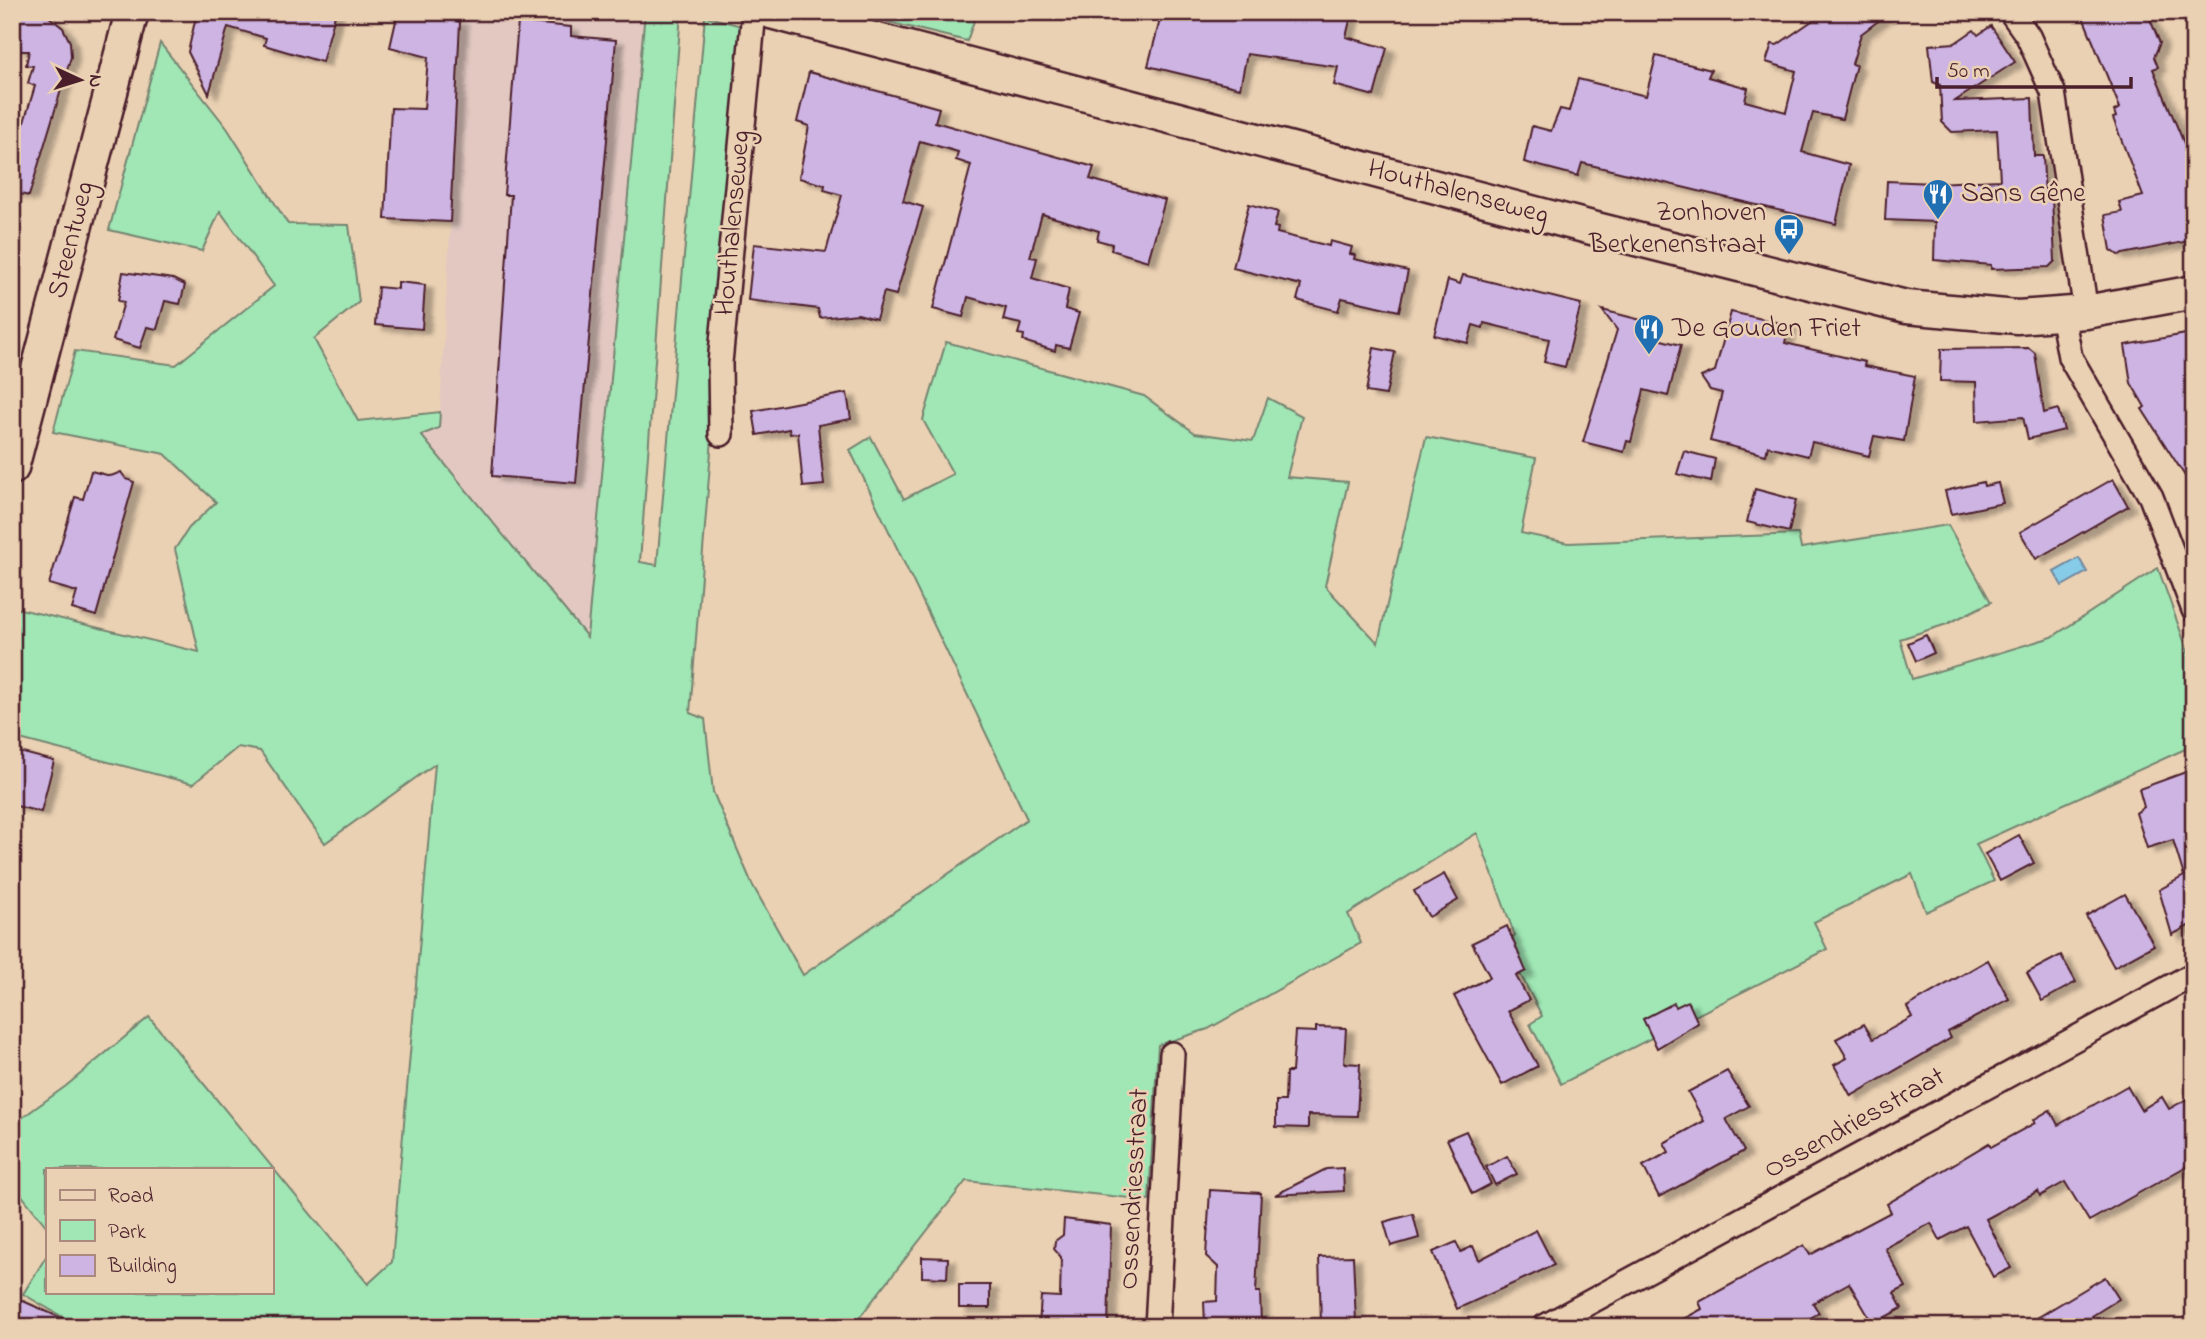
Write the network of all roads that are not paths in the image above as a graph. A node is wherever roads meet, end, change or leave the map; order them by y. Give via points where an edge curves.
1 (132, 12) edge
2 (754, 12) edge
3 (771, 12) edge
4 (2011, 12) edge
5 (838, 21) edge
6 (2194, 292) edge
7 (2074, 313) junction
8 (721, 434) dead end
9 (12, 468) edge
10 (2187, 562) edge
11 (2194, 610) edge
12 (2194, 974) edge
13 (1172, 1054) dead end
14 (1157, 1327) edge
15 (1544, 1327) edge

1 - 9 street, Steentweg
2 - 8 street, Houthalenseweg via 720,363
3 - 5 street, Houthalenseweg
4 - 7 street via 2028,36 2053,92
5 - 7 street, Houthalenseweg via 1906,307 2017,317
6 - 7 street, Houthalenseweg
7 - 10 street via 2070,357
10 - 11 street
12 - 15 street, Ossendriesstraat
13 - 14 street, Ossendriesstraat

